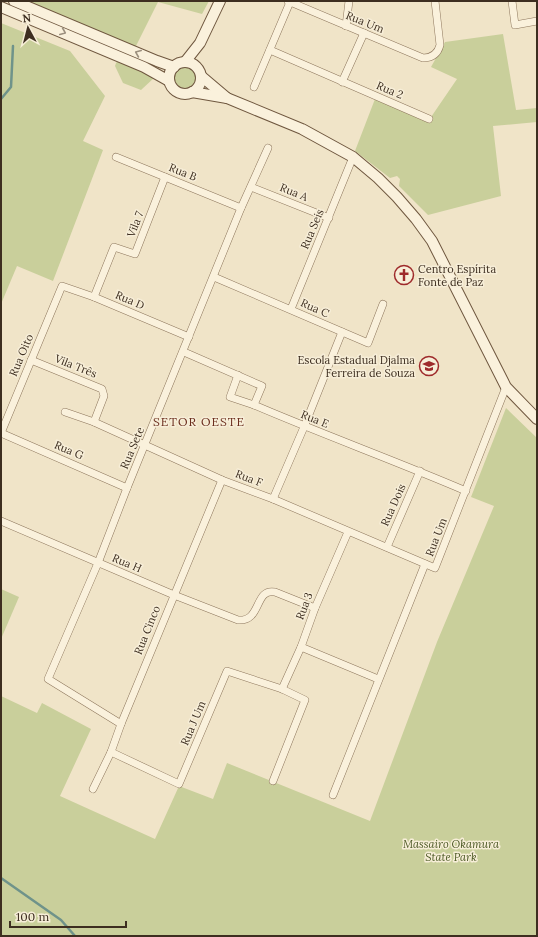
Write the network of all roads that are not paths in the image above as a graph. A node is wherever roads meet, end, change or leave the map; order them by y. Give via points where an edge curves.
1 (14, 1) edge
2 (220, 1) edge
3 (289, 1) edge
4 (349, 1) edge
5 (435, 1) edge
6 (512, 1) edge
7 (1, 7) edge
8 (48, 21) junction
9 (537, 21) edge
10 (346, 26) junction
11 (364, 33) junction
12 (200, 43) junction
13 (270, 50) junction
14 (186, 62) junction
15 (174, 67) junction
16 (201, 74) junction
17 (169, 80) junction
18 (342, 82) junction
19 (254, 87) dead end
20 (192, 92) junction
21 (226, 98) junction
22 (429, 119) dead end
23 (268, 148) dead end
24 (116, 157) dead end
25 (353, 157) junction
26 (165, 177) junction
27 (251, 187) junction
28 (241, 208) junction
29 (329, 218) junction
30 (214, 277) junction
31 (62, 286) joint
32 (94, 296) junction
33 (383, 304) dead end
34 (291, 309) junction
35 (342, 332) junction
36 (189, 337) junction
37 (184, 352) junction
38 (32, 360) junction
39 (238, 375) junction
40 (506, 387) junction
41 (254, 405) junction
42 (65, 412) dead end
43 (537, 419) edge
44 (94, 422) junction
45 (304, 427) junction
46 (1, 433) edge
47 (146, 445) junction
48 (420, 471) junction
49 (222, 480) junction
50 (127, 488) junction
51 (466, 491) junction
52 (273, 500) junction
53 (1, 521) edge
54 (348, 532) junction
55 (387, 547) junction
56 (98, 563) junction
57 (425, 564) junction
58 (174, 595) junction
59 (315, 608) junction
60 (301, 647) junction
61 (378, 679) junction
62 (282, 689) junction
63 (121, 724) junction
64 (111, 752) junction
65 (273, 781) dead end
66 (93, 789) dead end
67 (333, 794) dead end

1 - 8 main road
2 - 12 main road
3 - 10 street, Rua Um
3 - 13 street
4 - 10 street
5 - 11 street, Rua Um via 440,45 434,55 428,58
6 - 9 street via 515,25
7 - 8 main road
15 -> 8 main road
8 -> 17 main road
10 - 11 street, Rua Um
11 - 18 street
12 - 14 main road
12 - 16 main road
13 - 18 street, Rua 2
13 - 19 street
14 - 15 main road
14 - 16 main road via 194,65
15 - 17 main road
16 - 20 main road via 199,86
16 - 21 main road
17 - 20 main road via 173,88 180,93
18 - 22 street, Rua 2
20 - 21 main road
21 - 25 main road via 302,129
23 - 27 street, Rua Sete
24 - 26 street, Rua B
25 - 29 street, Rua Seis
25 - 40 main road via 397,197 432,241
26 - 28 street, Rua B
26 - 32 street, Vila 7 via 135,254 114,247
27 - 28 street, Rua Sete
27 - 29 street, Rua A
28 - 30 street, Rua Sete
29 - 34 street, Rua Seis
30 - 34 street, Rua C
30 - 36 street, Rua Sete
31 - 32 street, Rua D
31 - 38 street, Rua Oito
32 - 36 street, Rua D
33 - 35 street, Rua C via 368,343
34 - 35 street, Rua C
35 - 45 street
36 - 37 street, Rua Sete
37 - 39 street
37 - 47 street, Rua Sete
38 - 44 street, Vila Três via 102,389 104,396
38 - 46 street, Rua Oito
39 - 41 street via 262,386
39 - 41 street, Rua E via 230,397
40 - 43 main road
40 - 51 street, Rua Um
41 - 45 street, Rua E
42 - 44 street, Rua F
44 - 47 street, Rua F
45 - 48 street, Rua E
45 - 52 street
46 - 50 street, Rua G
47 - 49 street, Rua F
47 - 50 street, Rua Sete
48 - 51 street, Rua E
48 - 55 street, Rua Dois
49 - 52 street, Rua F
49 - 58 street, Rua Cinco
50 - 56 street, Rua Sete
51 - 57 street, Rua Um via 436,568
52 - 54 street, Rua F
53 - 56 street, Rua H
54 - 55 street, Rua F
54 - 59 street, Rua 3
55 - 57 street, Rua F
56 - 58 street, Rua H
56 - 63 street, Rua Sete via 48,679
57 - 61 street, Rua Um
58 - 59 street, Rua H via 238,620 246,620 253,614 262,597 269,592
58 - 63 street, Rua Cinco
59 - 60 street, Rua 3
60 - 61 street
60 - 62 street, Rua 3
61 - 67 street, Rua Um
62 - 64 street, Rua J Um via 227,671 179,784
62 - 65 street via 305,700
63 - 64 street, Rua Cinco
64 - 66 street, Rua Cinco

